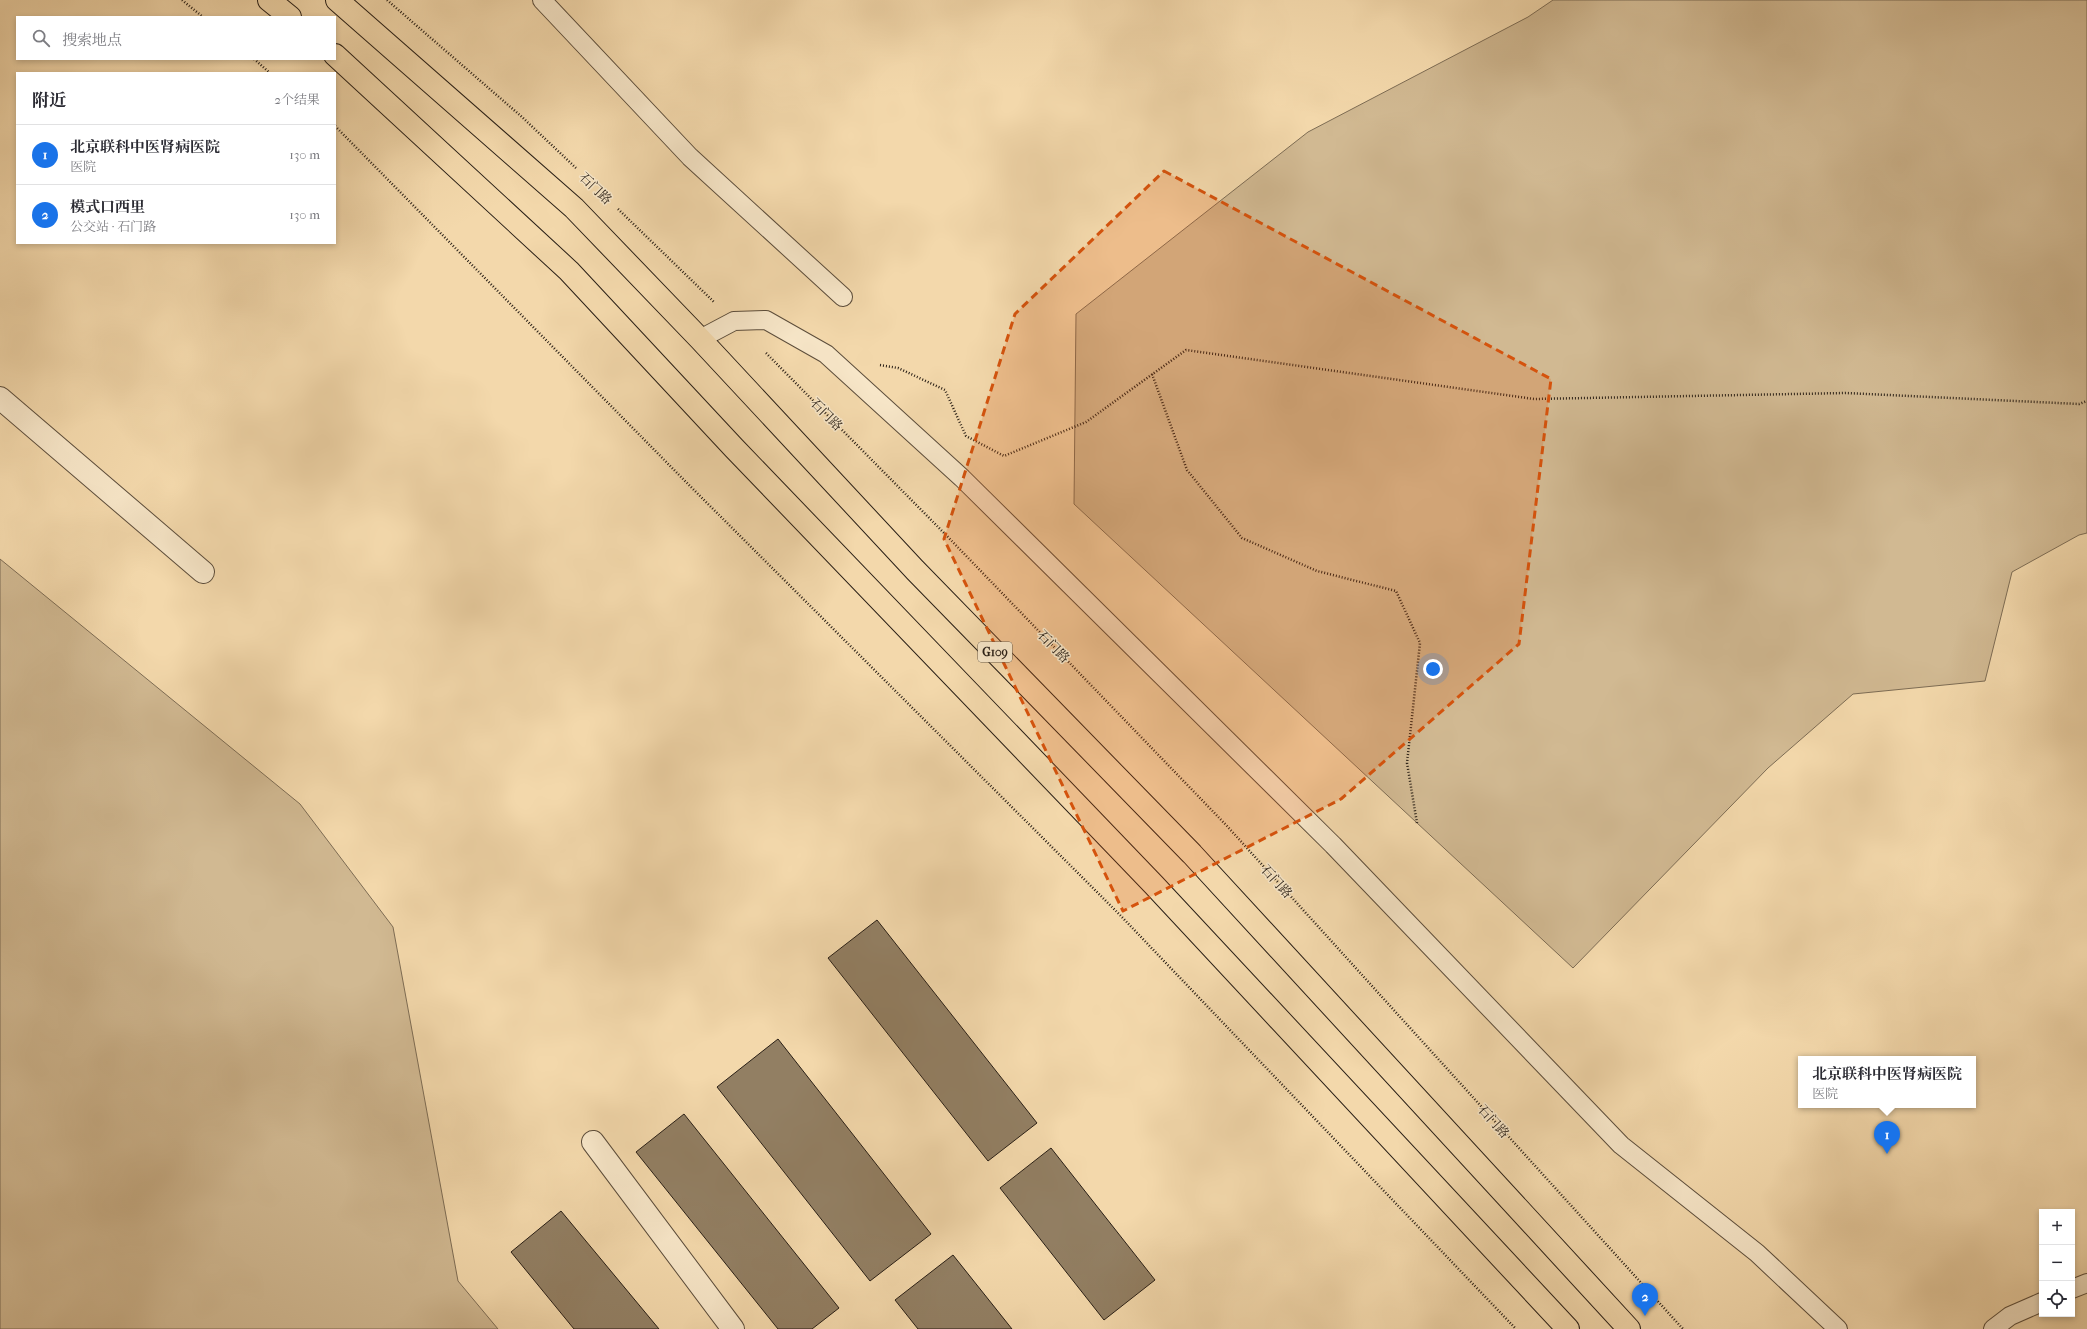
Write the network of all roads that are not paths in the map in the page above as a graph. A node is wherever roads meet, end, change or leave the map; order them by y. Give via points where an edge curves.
1 (269, 0) edge
2 (337, 0) edge
3 (542, 0) edge
4 (289, 16) edge
5 (336, 56) edge
6 (843, 297) dead end
7 (700, 339) junction
8 (0, 398) edge
9 (203, 572) dead end
10 (593, 1142) dead end
11 (2087, 1283) edge
12 (2075, 1289) edge
13 (2039, 1303) edge
14 (733, 1329) edge
15 (1568, 1329) edge
16 (1630, 1329) edge
17 (1838, 1329) edge
18 (1993, 1329) edge

1 - 4 highway
2 - 7 highway, G109 via 574,208
3 - 6 lane via 690,157
5 - 15 highway via 569,270 734,448 1154,885
7 - 16 highway, G109 via 915,570 1192,854
7 - 17 lane via 734,321 766,320 826,354 921,439 1333,845 1621,1145 1757,1253
8 - 9 street
10 - 14 street
11 - 12 lane
13 - 18 lane via 2010,1316

